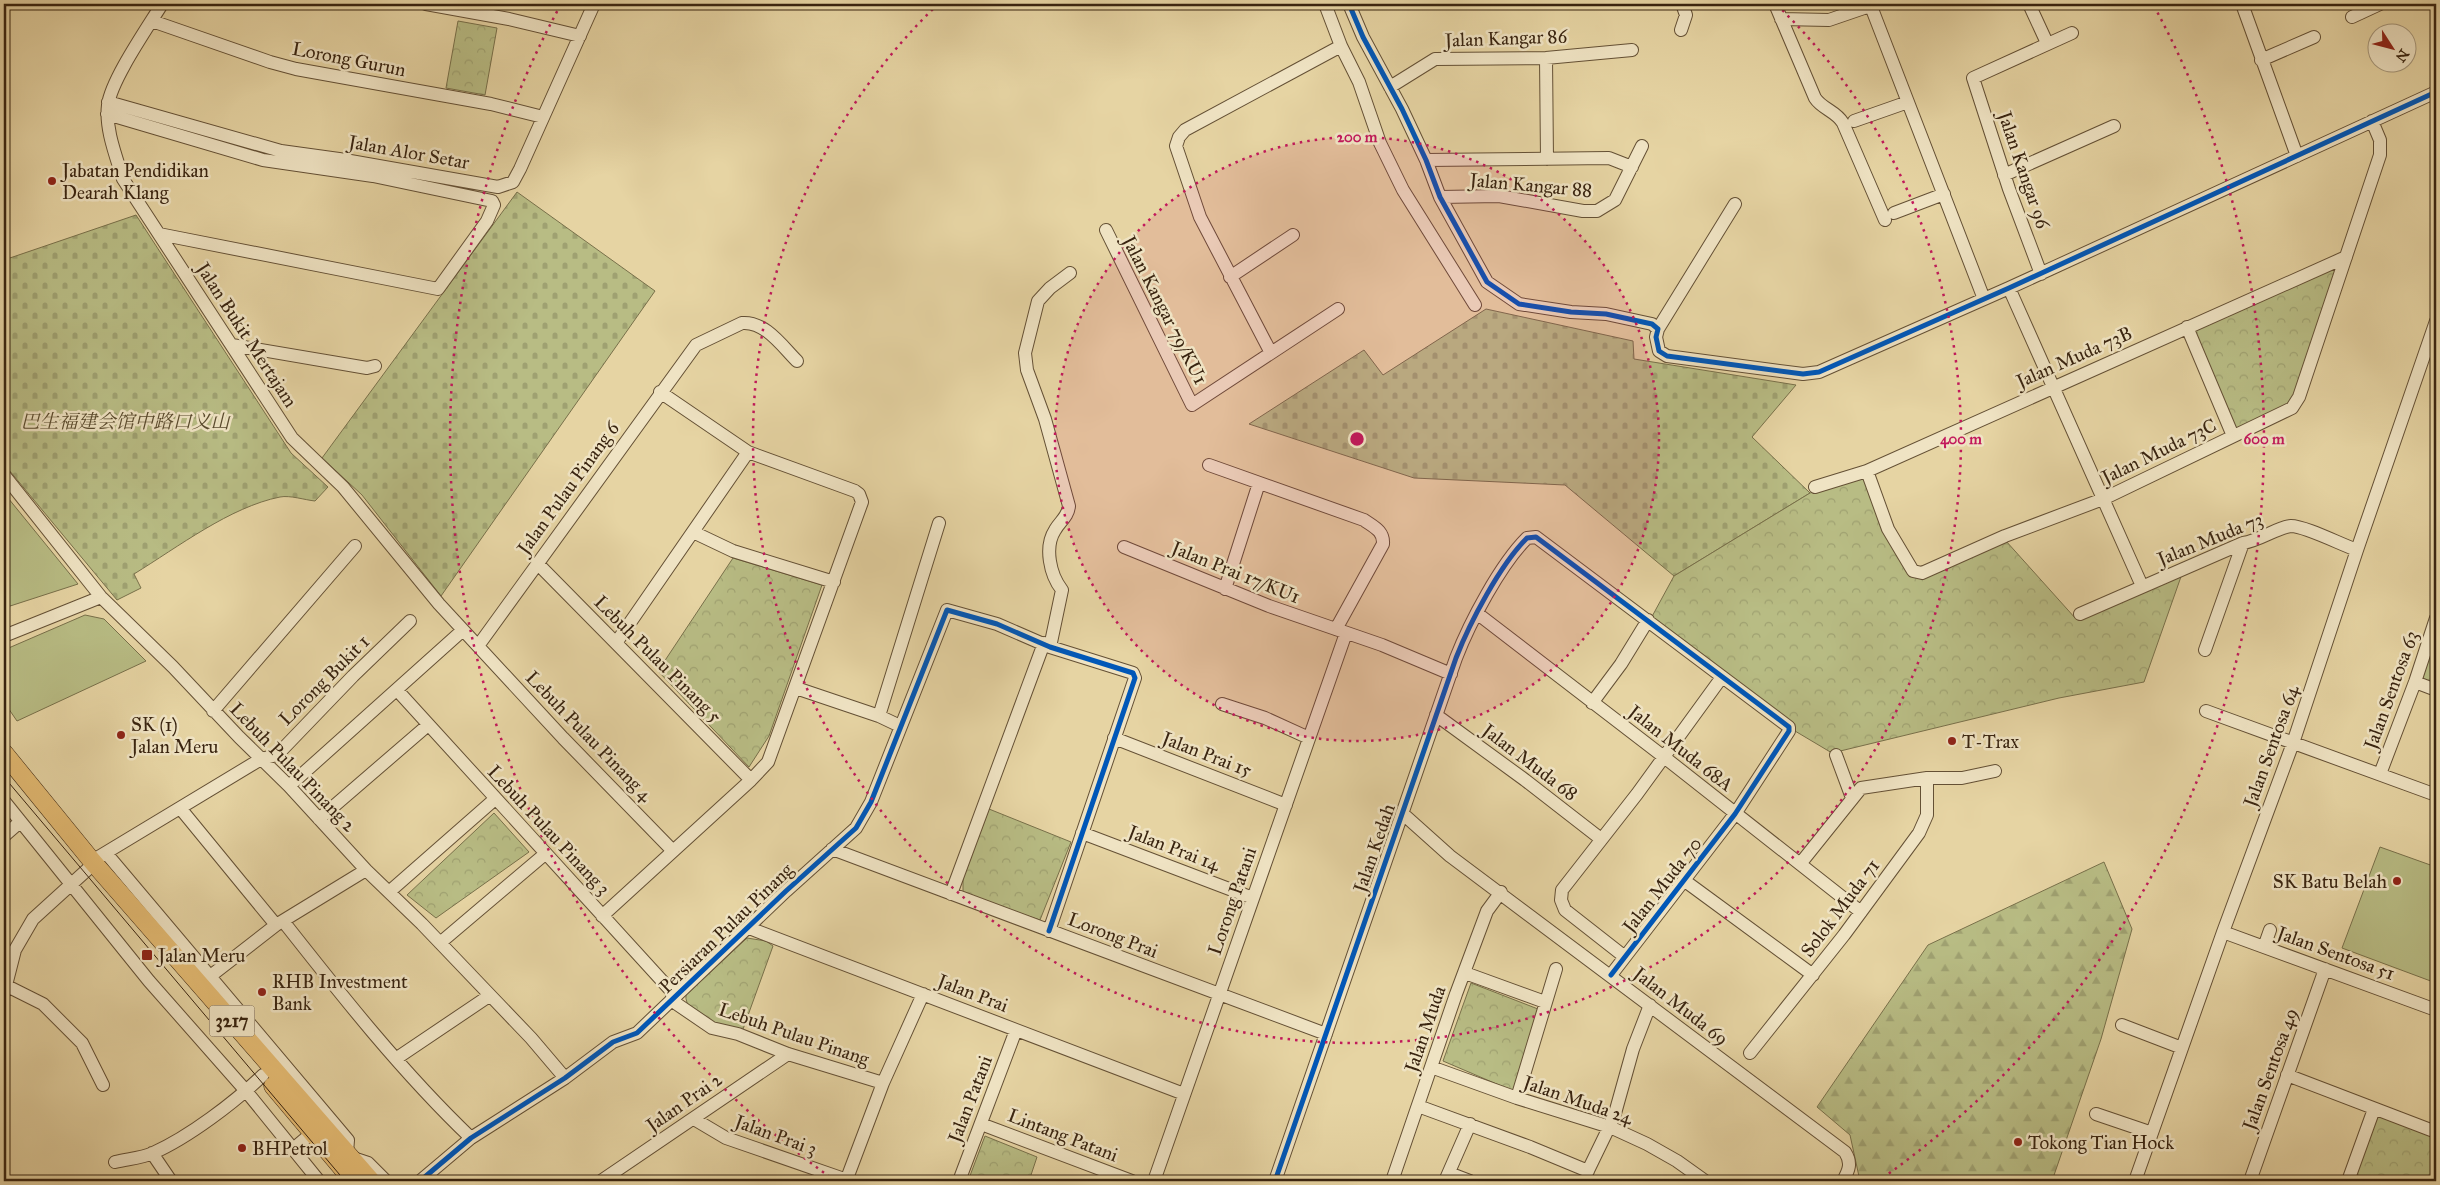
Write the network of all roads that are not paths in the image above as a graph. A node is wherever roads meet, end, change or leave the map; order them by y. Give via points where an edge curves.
1 (162, 4) edge
2 (426, 4) edge
3 (594, 4) edge
4 (1324, 4) edge
5 (1349, 4) edge
6 (1682, 4) edge
7 (1775, 4) edge
8 (2029, 4) edge
9 (2242, 4) edge
10 (2380, 4) edge
11 (2352, 17) dead end
12 (1781, 19) junction
13 (152, 21) junction
14 (1681, 30) dead end
15 (2072, 33) dead end
16 (580, 36) junction
17 (2314, 37) dead end
18 (2047, 43) junction
19 (1341, 46) junction
20 (1632, 50) dead end
21 (1546, 58) junction
22 (2261, 60) junction
23 (1390, 87) junction
24 (2436, 92) edge
25 (1908, 102) junction
26 (108, 108) junction
27 (544, 117) junction
28 (1854, 121) dead end
29 (2372, 122) junction
30 (2114, 126) dead end
31 (1642, 146) dead end
32 (2297, 156) junction
33 (1546, 159) junction
34 (1426, 160) junction
35 (1632, 166) junction
36 (2004, 175) junction
37 (1944, 194) junction
38 (1440, 197) junction
39 (1735, 204) dead end
40 (1106, 230) dead end
41 (159, 234) junction
42 (1293, 234) dead end
43 (2346, 257) junction
44 (1070, 274) dead end
45 (2041, 274) junction
46 (1230, 276) junction
47 (2009, 288) junction
48 (1984, 299) junction
49 (1475, 305) dead end
50 (1338, 310) dead end
51 (2436, 321) edge
52 (2187, 327) junction
53 (1658, 329) junction
54 (232, 345) junction
55 (1270, 353) junction
56 (797, 361) dead end
57 (375, 366) dead end
58 (2054, 387) junction
59 (660, 392) junction
60 (2233, 436) junction
61 (748, 452) junction
62 (1209, 465) dead end
63 (1867, 471) junction
64 (4, 475) edge
65 (1259, 483) junction
66 (1815, 487) dead end
67 (2103, 498) junction
68 (939, 522) dead end
69 (693, 532) junction
70 (2243, 543) junction
71 (355, 546) dead end
72 (1124, 547) dead end
73 (2357, 550) junction
74 (537, 563) junction
75 (834, 582) junction
76 (2142, 586) junction
77 (1225, 589) junction
78 (101, 597) junction
79 (1478, 614) junction
80 (2080, 614) dead end
81 (2436, 618) edge
82 (1648, 620) junction
83 (410, 621) dead end
84 (463, 630) junction
85 (1341, 631) junction
86 (4, 636) edge
87 (616, 643) junction
88 (1047, 645) junction
89 (478, 646) junction
90 (2205, 650) dead end
91 (1451, 674) junction
92 (1722, 678) junction
93 (2415, 682) junction
94 (796, 688) junction
95 (397, 690) junction
96 (2436, 690) edge
97 (1592, 703) junction
98 (1222, 704) dead end
99 (213, 711) junction
100 (2206, 711) dead end
101 (1436, 715) junction
102 (879, 716) junction
103 (428, 725) junction
104 (900, 726) junction
105 (1114, 738) junction
106 (1309, 738) junction
107 (2294, 743) junction
108 (4, 753) edge
109 (1836, 755) dead end
110 (1664, 756) junction
111 (261, 759) junction
112 (4, 769) edge
113 (1995, 771) dead end
114 (2380, 774) junction
115 (1927, 778) junction
116 (751, 780) junction
117 (289, 786) junction
118 (2436, 795) edge
119 (1852, 798) junction
120 (495, 799) junction
121 (4, 801) edge
122 (1286, 805) junction
123 (180, 808) junction
124 (1402, 812) junction
125 (1735, 814) junction
126 (319, 819) junction
127 (20, 822) junction
128 (1082, 833) junction
129 (4, 836) edge
130 (1601, 839) junction
131 (832, 849) junction
132 (673, 851) junction
133 (545, 854) junction
134 (95, 861) junction
135 (1800, 864) junction
136 (366, 870) junction
137 (1685, 881) junction
138 (70, 884) junction
139 (389, 892) junction
140 (1501, 892) junction
141 (951, 894) junction
142 (1253, 898) junction
143 (1861, 912) junction
144 (602, 916) junction
145 (280, 923) junction
146 (749, 928) junction
147 (1049, 930) junction
148 (2270, 930) dead end
149 (2223, 932) junction
150 (440, 943) junction
151 (2264, 946) junction
152 (1625, 957) junction
153 (1556, 969) dead end
154 (2325, 969) junction
155 (1465, 973) junction
156 (1612, 975) junction
157 (1813, 975) junction
158 (205, 981) junction
159 (5, 990) edge
160 (923, 994) junction
161 (1219, 994) junction
162 (489, 996) junction
163 (673, 998) junction
164 (1546, 1002) junction
165 (1650, 1005) junction
166 (2436, 1010) edge
167 (2122, 1025) dead end
168 (1016, 1030) junction
169 (1326, 1034) junction
170 (2182, 1048) junction
171 (1752, 1050) dead end
172 (788, 1054) junction
173 (397, 1058) junction
174 (1431, 1067) junction
175 (263, 1075) junction
176 (2287, 1075) junction
177 (565, 1078) junction
178 (883, 1082) junction
179 (103, 1085) dead end
180 (246, 1091) junction
181 (1184, 1094) junction
182 (1517, 1098) junction
183 (1418, 1106) junction
184 (2374, 1109) junction
185 (2096, 1114) dead end
186 (694, 1119) junction
187 (981, 1124) junction
188 (1470, 1124) junction
189 (1610, 1127) junction
190 (2436, 1132) edge
191 (312, 1133) junction
192 (2152, 1133) junction
193 (471, 1138) junction
194 (293, 1149) junction
195 (152, 1154) junction
196 (349, 1155) junction
197 (115, 1162) dead end
198 (1585, 1176) edge
199 (1447, 1177) edge
200 (172, 1181) edge
201 (320, 1181) edge
202 (353, 1181) edge
203 (371, 1181) edge
204 (386, 1181) edge
205 (420, 1181) edge
206 (601, 1181) edge
207 (846, 1181) edge
208 (959, 1181) edge
209 (1132, 1181) edge
210 (1154, 1181) edge
211 (1275, 1181) edge
212 (1392, 1181) edge
213 (1470, 1181) edge
214 (1705, 1181) edge
215 (1843, 1181) edge
216 (2134, 1181) edge
217 (2250, 1181) edge
218 (2348, 1181) edge

1 - 13 street
2 - 16 street
3 - 16 street, Jalan Alor Setar
4 - 19 street
5 - 23 street
6 - 14 street via 1686,15
7 - 12 street
8 - 18 street
9 - 22 street
10 - 11 street
12 - 25 street via 1829,20 1870,7
12 - 37 street via 1815,98 1819,105 1843,123 1890,216
13 - 26 street via 125,63
13 - 27 street, Lorong Gurun via 296,69 491,104
15 - 18 street
16 - 27 street, Jalan Alor Setar
17 - 22 street
18 - 36 street, Jalan Kangar 96 via 1973,78
19 - 46 street via 1184,130 1178,137 1176,146 1200,217
19 - 49 street via 1359,82 1380,143 1403,190
20 - 21 street, Jalan Kangar 86
21 - 23 street, Jalan Kangar 86 via 1434,59
21 - 33 street
22 - 32 street
23 - 34 street
24 - 29 street
25 - 28 street
25 - 37 street
26 - 27 street, Jalan Alor Setar via 281,151 498,187 513,182
26 - 41 street, Jalan Bukit Mertajam via 114,150 123,179
26 - 41 street via 263,160 373,176 492,201 494,205 487,221 438,289
29 - 32 street
29 - 43 street, Jalan Muda 73C via 2380,140 2380,155
30 - 36 street
31 - 35 street, Jalan Kangar 88
32 - 45 street
33 - 34 street
33 - 35 street via 1609,158
34 - 38 street
35 - 38 street, Jalan Kangar 88 via 1615,200 1597,211 1499,196
36 - 45 street, Jalan Kangar 96
37 - 48 street
38 - 53 street via 1487,282 1507,297 1519,304 1606,314 1652,324
39 - 53 street
40 - 55 street, Jalan Kangar 79/KU1 via 1192,405
41 - 54 street, Jalan Bukit Mertajam
42 - 46 street
43 - 52 street, Jalan Muda 73B
43 - 60 street, Jalan Muda 73C via 2292,408
44 - 88 street via 1038,301 1025,353 1026,370 1045,420 1068,506 1068,514 1050,539 1050,560 1062,590
45 - 47 street
46 - 55 street
47 - 48 street
47 - 58 street
48 - 53 street via 1812,374 1667,356 1659,351
50 - 55 street
51 - 73 street, Jalan Sentosa 64
52 - 58 street, Jalan Muda 73B
52 - 60 street
54 - 57 street via 367,368
54 - 84 street, Jalan Bukit Mertajam via 292,438 343,487
56 - 59 street, Jalan Pulau Pinang 6 via 761,327 751,322 742,323 696,345
58 - 63 street, Jalan Muda 73B
58 - 67 street
59 - 61 street
59 - 74 street, Jalan Pulau Pinang 6
60 - 67 street, Jalan Muda 73C
61 - 69 street
61 - 75 street via 860,494 862,502
62 - 65 street
63 - 66 street, Jalan Muda 73B
63 - 67 street, Jalan Muda 73C via 1888,529 1913,571 1918,573
64 - 78 street, Lebuh Pulau Pinang 2
65 - 77 street
65 - 85 street, Lorong Patani via 1364,520 1383,535 1383,544
67 - 76 street
68 - 102 street
69 - 75 street via 733,551
69 - 87 street
70 - 73 street, Jalan Muda 73 via 2254,542 2290,526
70 - 76 street, Jalan Muda 73
70 - 90 street
71 - 99 street
72 - 77 street, Jalan Prai 17/KU1
73 - 107 street, Jalan Sentosa 64
74 - 87 street, Lebuh Pulau Pinang 5
74 - 89 street, Jalan Pulau Pinang 6
75 - 94 street
76 - 80 street, Jalan Muda 73
77 - 85 street, Jalan Prai 17/KU1
78 - 86 street
78 - 99 street, Lebuh Pulau Pinang 2
79 - 82 street, Jalan Kedah via 1500,574 1528,538 1536,537
79 - 91 street, Jalan Kedah via 1465,636
79 - 97 street, Jalan Muda 68A
81 - 93 street, Jalan Sentosa 63
82 - 92 street
82 - 97 street
83 - 111 street, Lorong Bukit 1 via 277,755
84 - 89 street, Jalan Bukit Mertajam
84 - 95 street
85 - 91 street, Jalan Prai 17/KU1
85 - 106 street, Lorong Patani
87 - 116 street, Lebuh Pulau Pinang 5
88 - 104 street, Persiaran Pulau Pinang via 997,624 947,610
88 - 105 street via 1133,673 1135,678
88 - 141 street
89 - 132 street, Lebuh Pulau Pinang 4
91 - 101 street, Jalan Kedah
92 - 110 street
92 - 125 street, Jalan Muda 70 via 1786,725 1789,731
93 - 96 street
93 - 114 street, Jalan Sentosa 63
94 - 102 street
94 - 116 street via 768,762
95 - 103 street, Lebuh Pulau Pinang 3
95 - 117 street
97 - 110 street, Jalan Muda 68A
98 - 106 street via 1265,718
99 - 111 street, Lebuh Pulau Pinang 2
100 - 107 street
101 - 124 street, Jalan Kedah
101 - 130 street, Jalan Muda 68
102 - 104 street
103 - 120 street, Lebuh Pulau Pinang 3
103 - 126 street
104 - 131 street, Persiaran Pulau Pinang via 871,802 856,828
105 - 122 street, Jalan Prai 15
105 - 128 street
106 - 122 street, Lorong Patani
107 - 114 street
107 - 149 street, Jalan Sentosa 64
108 - 134 highway, 3217
109 - 119 street
110 - 125 street, Jalan Muda 68A
110 - 130 street
111 - 117 street, Lebuh Pulau Pinang 2
111 - 123 street, Lorong Bukit 1
112 - 134 highway, 3217
113 - 115 street via 1962,778
114 - 118 street
115 - 119 street via 1861,788
115 - 143 street, Solok Muda 71 via 1924,825
116 - 132 street
117 - 126 street, Lebuh Pulau Pinang 2
119 - 135 street
120 - 133 street, Lebuh Pulau Pinang 3
120 - 139 street
121 - 127 street
122 - 142 street, Lorong Patani
123 - 134 street, Lorong Bukit 1
123 - 145 street
124 - 140 street, Jalan Muda 69 via 1450,856
124 - 169 street, Jalan Kedah
125 - 135 street, Jalan Muda 68A
125 - 137 street, Jalan Muda 70
126 - 136 street, Lebuh Pulau Pinang 2
127 - 129 street
127 - 138 street
128 - 142 street, Jalan Prai 14
128 - 147 street
130 - 152 street via 1562,890 1561,900 1565,910
131 - 141 street, Lorong Prai
131 - 146 street, Persiaran Pulau Pinang
132 - 144 street
133 - 144 street, Lebuh Pulau Pinang 3
133 - 150 street
134 - 138 street, Lorong Bukit 1
134 - 158 highway, 3217
134 - 175 highway, 3217
135 - 143 street, Jalan Muda 68A
136 - 139 street, Lebuh Pulau Pinang 2
136 - 145 street
137 - 152 street, Jalan Muda 70
137 - 157 street
138 - 159 street, Lorong Bukit 1 via 33,919 15,950
138 - 180 street via 149,981
139 - 150 street, Lebuh Pulau Pinang 2
140 - 155 street, Jalan Muda via 1488,911
140 - 156 street, Jalan Muda 69
141 - 147 street, Lorong Prai
142 - 161 street, Lorong Patani
143 - 157 street, Solok Muda 71
144 - 163 street, Lebuh Pulau Pinang 3
145 - 158 street
145 - 173 street
146 - 160 street, Jalan Prai
146 - 163 street, Persiaran Pulau Pinang
147 - 161 street, Lorong Prai
148 - 151 street
149 - 151 street, Jalan Sentosa 51
149 - 170 street, Jalan Sentosa 64
150 - 162 street, Lebuh Pulau Pinang 2
151 - 154 street, Jalan Sentosa 51
152 - 156 street, Jalan Muda 70
153 - 164 street
154 - 166 street, Jalan Sentosa 51
154 - 176 street, Jalan Sentosa 49
155 - 164 street
155 - 174 street, Jalan Muda
156 - 165 street, Jalan Muda 69
157 - 171 street, Solok Muda 71
158 - 196 highway, 3217
159 - 179 street via 43,1004 82,1043
160 - 168 street, Jalan Prai
160 - 178 street
161 - 169 street, Lorong Prai
161 - 181 street, Lorong Patani
162 - 173 street
162 - 177 street, Lebuh Pulau Pinang 2
163 - 172 street, Lebuh Pulau Pinang via 712,1028 738,1034
163 - 177 street, Persiaran Pulau Pinang via 637,1033 613,1042
164 - 182 street
165 - 189 street
165 - 215 street, Jalan Muda 69 via 1845,1152 1850,1166
167 - 170 street
168 - 181 street, Jalan Prai
168 - 187 street, Jalan Patani
169 - 211 street, Jalan Kedah
170 - 192 street, Jalan Sentosa 64
172 - 178 street, Lebuh Pulau Pinang
172 - 186 street, Jalan Prai 2
173 - 193 street via 434,1103
174 - 182 street, Jalan Muda 24
174 - 183 street, Jalan Muda
175 - 180 street
175 - 191 highway, 3217
176 - 184 street
176 - 217 street, Jalan Sentosa 49
177 - 193 street, Persiaran Pulau Pinang
178 - 207 street
180 - 194 street
180 - 195 street
181 - 210 street, Lorong Patani
182 - 189 street, Jalan Muda 24
183 - 188 street
183 - 212 street, Jalan Muda
184 - 190 street
184 - 218 street
185 - 192 street
186 - 206 street, Jalan Prai 2
186 - 207 street, Jalan Prai 3 via 726,1138
187 - 208 street, Jalan Patani
187 - 209 street, Lintang Patani
188 - 198 street
188 - 199 street
189 - 198 street
189 - 214 street, Jalan Muda 24 via 1655,1148
191 - 194 street
191 - 202 highway, 3217
192 - 216 street, Jalan Sentosa 64
193 - 205 street, Persiaran Pulau Pinang
194 - 201 street
195 - 197 street
195 - 200 street
196 - 203 highway, 3217
196 - 204 street via 368,1163
199 - 213 street

